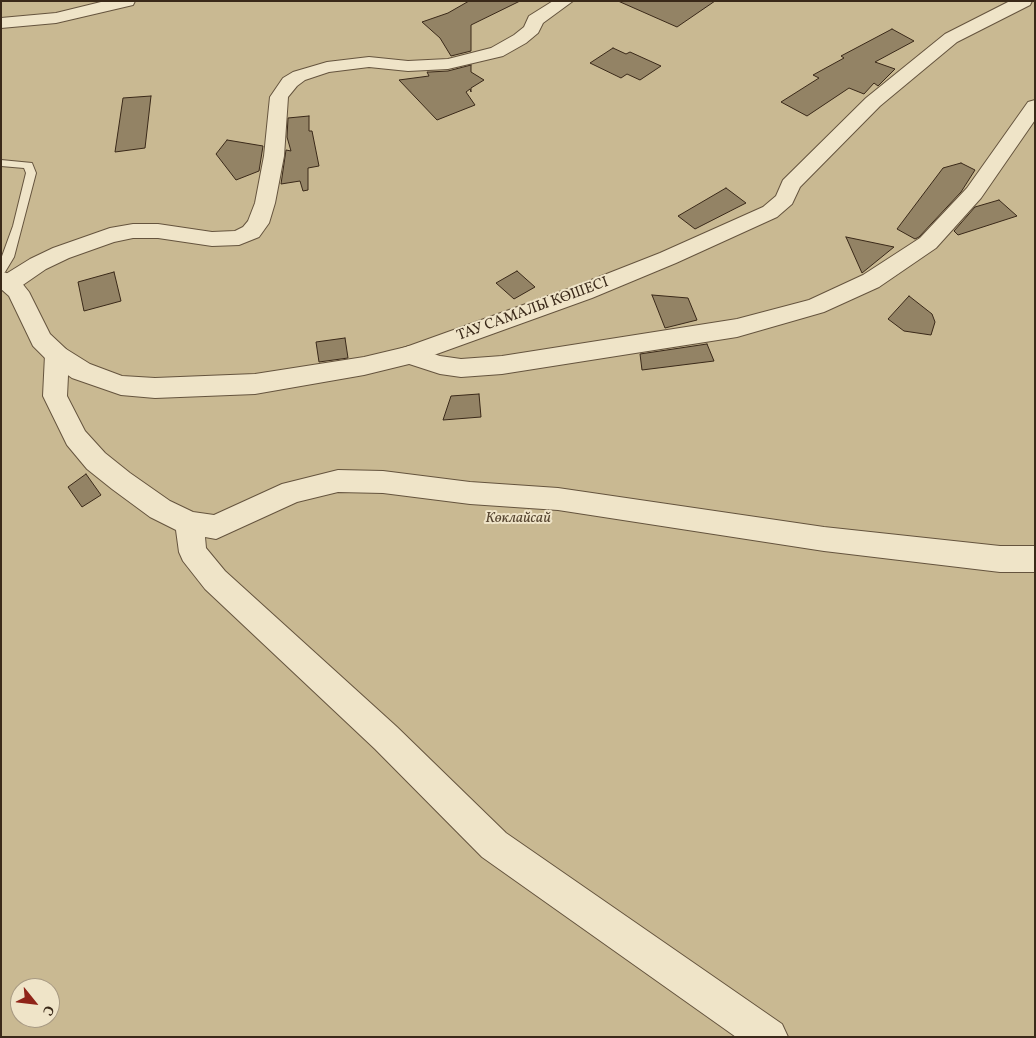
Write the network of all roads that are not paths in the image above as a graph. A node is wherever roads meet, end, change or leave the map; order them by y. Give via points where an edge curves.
1 (126, 1) edge
2 (565, 1) edge
3 (1024, 1) edge
4 (1, 23) edge
5 (1035, 106) edge
6 (1, 163) edge
7 (4, 277) edge
8 (57, 355) junction
9 (409, 355) junction
10 (189, 523) junction
11 (1035, 559) edge
12 (770, 1037) edge

1 - 4 street via 56,18
2 - 7 street via 535,20 532,29 520,39 496,52 448,64 408,66 369,62 335,66 299,76 290,82 279,96 274,156 265,204 258,223 251,232 239,238 212,239 158,231 126,232 85,243
3 - 9 street, ТАУ САМАЛЫ КӨШЕСІ via 951,38 927,56 824,149 790,185 785,199 770,212 584,292
5 - 9 street via 974,193 928,244 871,281 816,306 737,328 502,365 461,368
6 - 7 lane via 28,165 31,173
7 - 8 street, ТАУ САМАЛЫ КӨШЕСІ via 18,292 41,340
8 - 9 street, ТАУ САМАЛЫ КӨШЕСІ via 81,371 120,385 155,388 255,384
8 - 10 street via 55,396 76,438 121,481 160,509
10 - 11 street via 216,527 292,492 338,481 383,482 470,493 558,499 824,539 1000,559
10 - 12 street via 193,552 215,580 386,738 494,845

